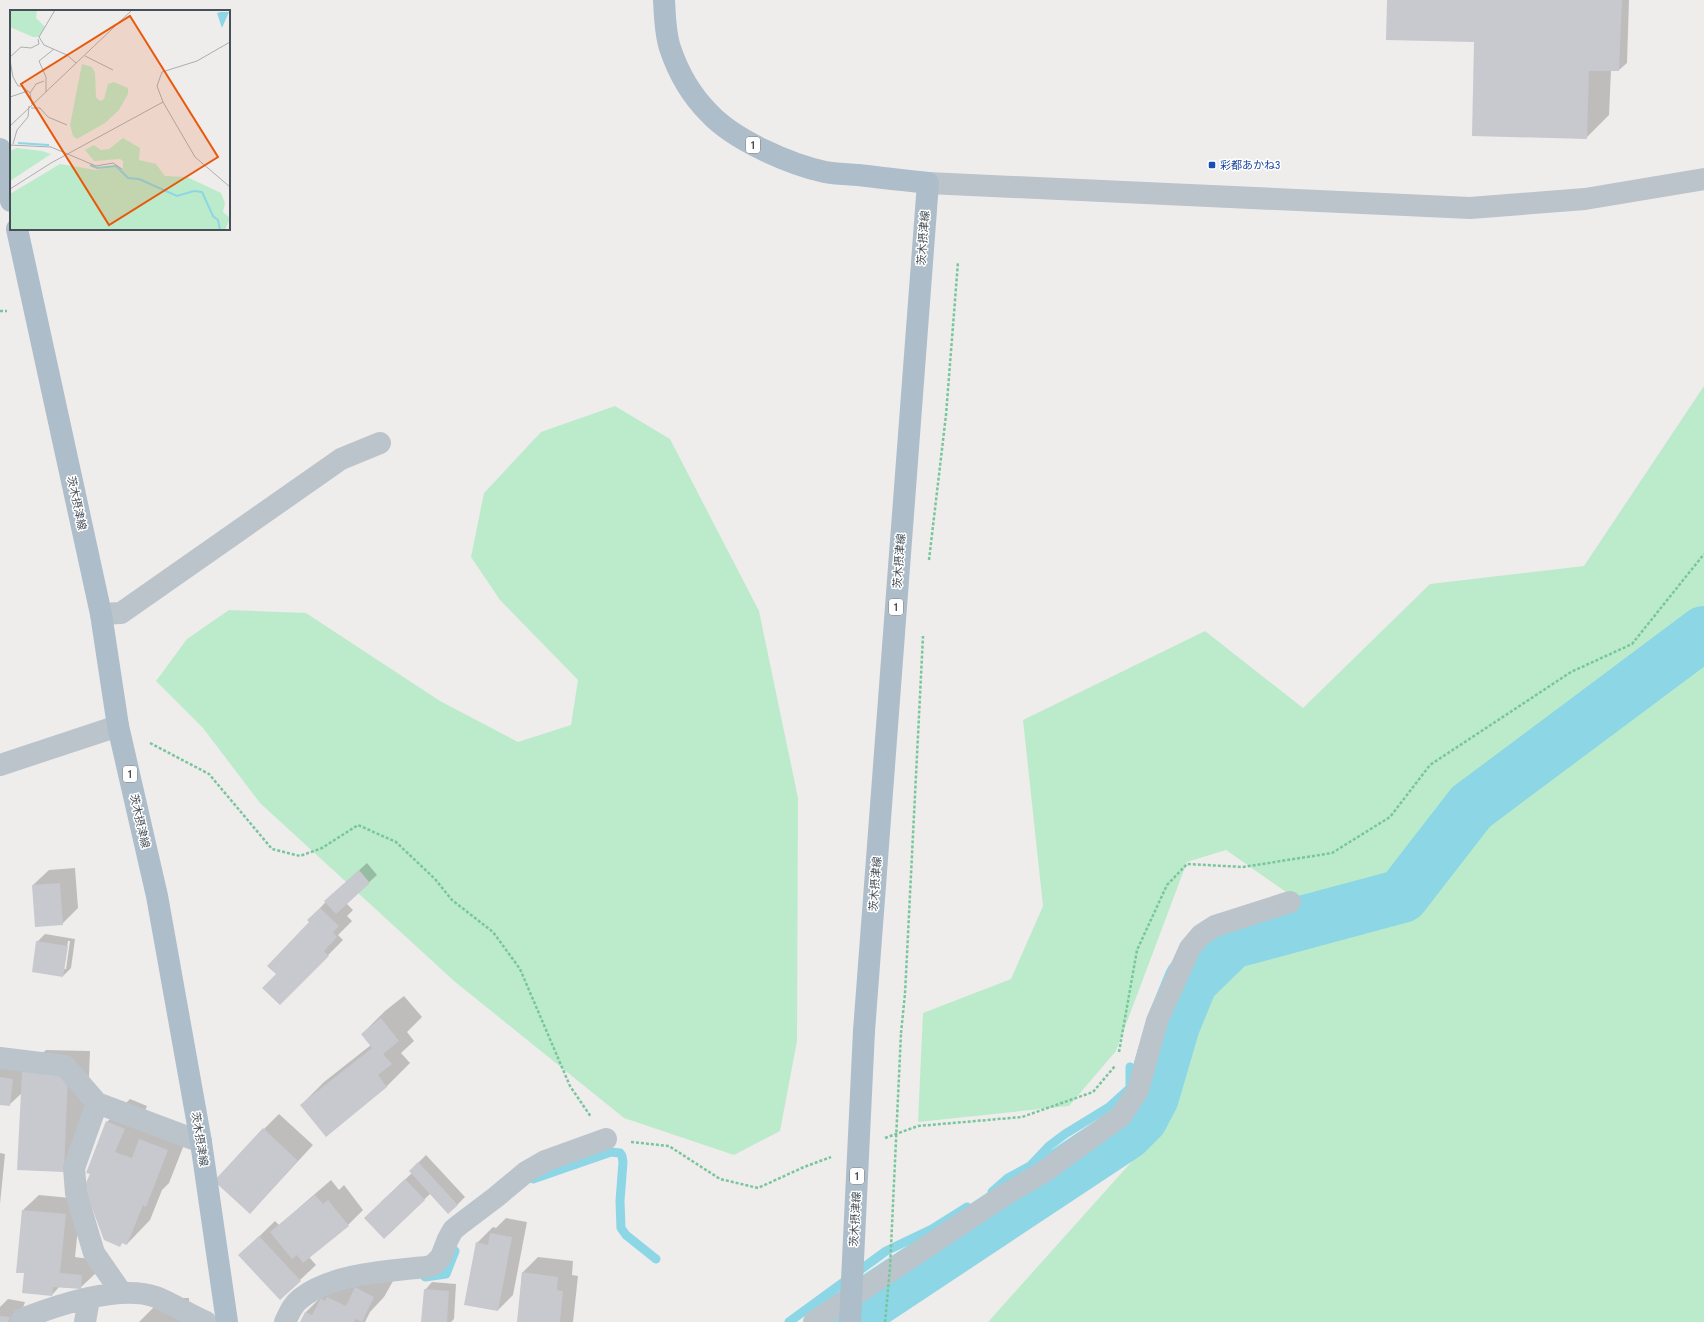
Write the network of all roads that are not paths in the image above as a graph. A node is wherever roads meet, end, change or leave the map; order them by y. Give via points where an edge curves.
1 (664, 0) edge
2 (0, 149) edge
3 (1704, 179) edge
4 (928, 183) junction
5 (10, 195) edge
6 (17, 230) edge
7 (380, 443) dead end
8 (101, 614) junction
9 (118, 726) junction
10 (0, 765) edge
11 (1290, 902) dead end
12 (0, 1058) edge
13 (97, 1103) junction
14 (606, 1140) road end
15 (201, 1142) junction
16 (121, 1292) junction
17 (89, 1299) junction
18 (21, 1322) edge
19 (85, 1322) edge
20 (206, 1322) edge
21 (227, 1322) edge
22 (285, 1322) edge
23 (814, 1322) edge
24 (850, 1322) edge

1 - 4 main road, 1 via 665,24 680,74 710,114 730,130 758,148 824,172
2 - 5 main road
3 - 4 street via 1585,199 1470,208
4 - 24 main road, 茨木摂津線 / 1, bridge via 864,1031
6 - 8 main road, 茨木摂津線 / 1
7 - 8 street via 341,459 122,613
8 - 9 main road, 茨木摂津線 / 1
9 - 10 street
9 - 15 main road, 茨木摂津線 / 1 via 157,896
11 - 23 street via 1215,926 1201,935 1190,948 1157,1021 1138,1090 1121,1116 1045,1171 1003,1196
12 - 13 street via 65,1066
13 - 15 street
13 - 16 street via 74,1168 76,1193 94,1253
14 - 22 street via 545,1161 526,1172 456,1228 448,1239 441,1257 433,1265 426,1268 366,1274 318,1288 298,1300
15 - 21 main road, 茨木摂津線 / 1
16 - 17 street
16 - 20 street via 156,1297
17 - 18 street via 55,1306 22,1319
17 - 19 street

